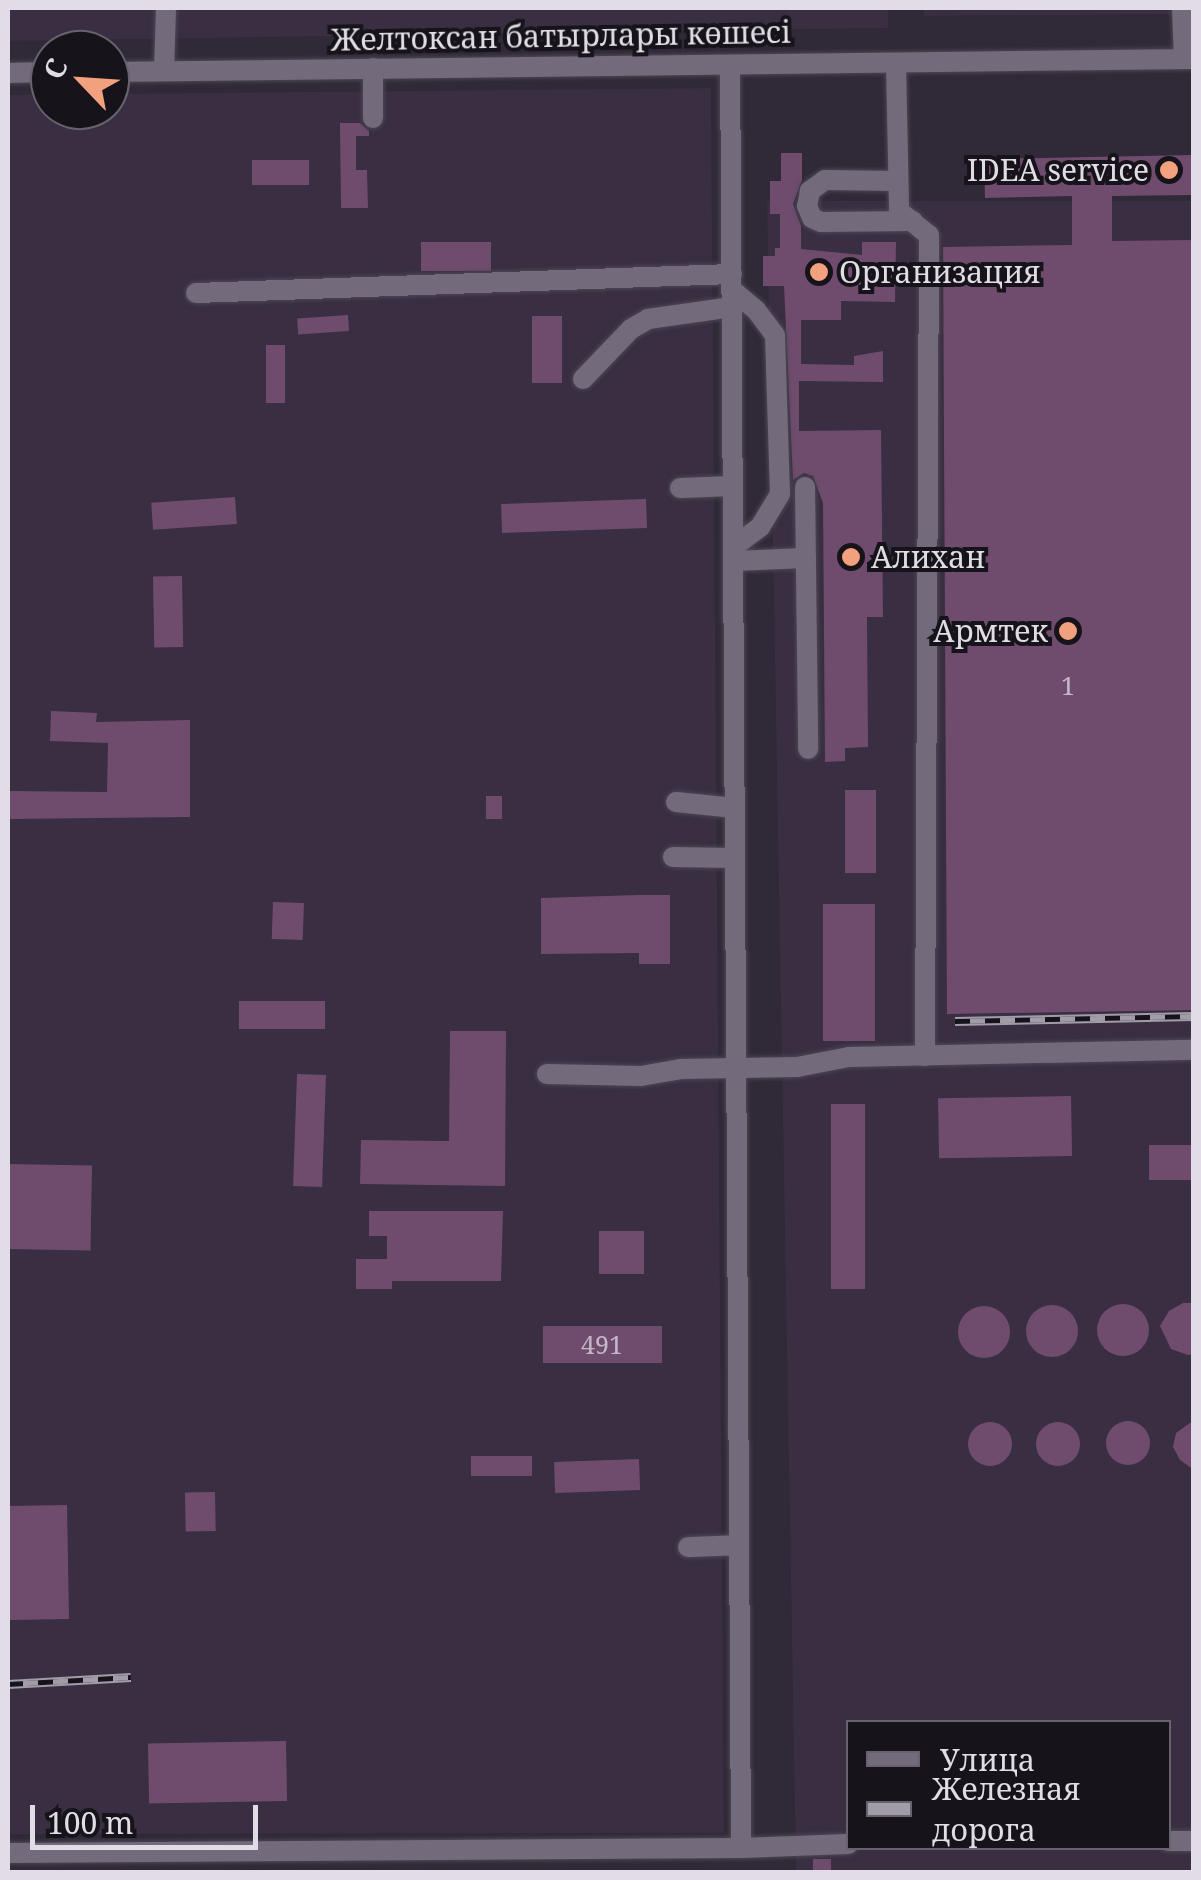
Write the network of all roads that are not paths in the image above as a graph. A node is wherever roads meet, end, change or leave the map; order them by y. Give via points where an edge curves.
1 (166, 8) edge
2 (1182, 8) edge
3 (1188, 59) edge
4 (896, 62) junction
5 (730, 65) junction
6 (373, 68) junction
7 (164, 71) junction
8 (130, 72) edge
9 (372, 118) dead end
10 (898, 181) junction
11 (913, 221) junction
12 (732, 290) junction
13 (196, 294) dead end
14 (583, 380) dead end
15 (733, 486) junction
16 (805, 487) dead end
17 (680, 488) dead end
18 (734, 554) junction
19 (806, 558) junction
20 (808, 749) dead end
21 (676, 802) dead end
22 (735, 808) junction
23 (673, 857) dead end
24 (736, 858) junction
25 (1194, 1050) edge
26 (924, 1056) junction
27 (737, 1070) junction
28 (548, 1074) dead end
29 (739, 1545) junction
30 (688, 1547) dead end
31 (846, 1844) edge
32 (741, 1848) junction
33 (8, 1852) edge

1 - 7 street
2 - 3 street
3 - 4 street, Желтоксан батырлары көшесі
4 - 5 street, Желтоксан батырлары көшесі
4 - 10 street
5 - 6 street, Желтоксан батырлары көшесі
5 - 12 street
6 - 7 street, Желтоксан батырлары көшесі
6 - 9 street
7 - 8 street, Желтоксан батырлары көшесі
10 - 11 street via 899,211
10 - 11 street via 825,180 810,192 807,206 820,222
11 - 26 street via 928,236
12 - 13 street
12 - 14 street via 631,328
12 - 15 street
12 - 18 street via 775,335 780,494
15 - 17 street
15 - 18 street
16 - 19 street
18 - 19 street
18 - 22 street
19 - 20 street
21 - 22 street
22 - 24 street
23 - 24 street
24 - 27 street
25 - 26 street
26 - 27 street
27 - 28 street
27 - 29 street
29 - 30 street
29 - 32 street
31 - 32 street
32 - 33 street

